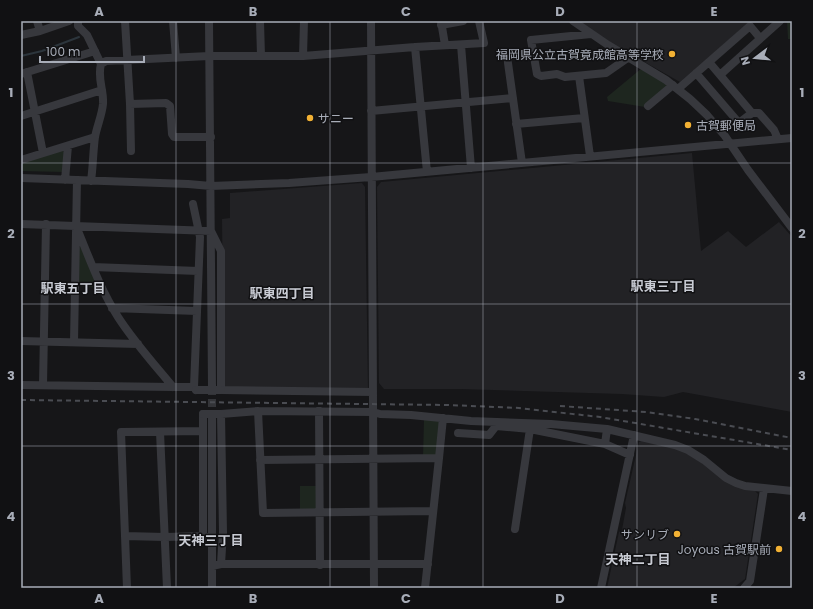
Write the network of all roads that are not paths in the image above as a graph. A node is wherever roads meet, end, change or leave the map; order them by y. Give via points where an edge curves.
1 (37, 21) edge
2 (69, 21) edge
3 (78, 21) edge
4 (125, 21) edge
5 (173, 21) edge
6 (209, 21) edge
7 (260, 21) edge
8 (304, 21) edge
9 (371, 21) edge
10 (463, 21) edge
11 (479, 21) edge
12 (573, 21) edge
13 (780, 21) edge
14 (441, 23) edge
15 (40, 31) junction
16 (591, 34) junction
17 (21, 35) edge
18 (760, 38) junction
19 (445, 45) junction
20 (460, 45) junction
21 (415, 47) junction
22 (371, 50) junction
23 (95, 51) junction
24 (209, 56) junction
25 (261, 56) junction
26 (303, 56) junction
27 (629, 57) junction
28 (176, 58) junction
29 (128, 60) junction
30 (709, 62) junction
31 (101, 64) junction
32 (508, 64) dead end
33 (24, 73) edge
34 (696, 73) junction
35 (720, 75) junction
36 (578, 76) junction
37 (675, 87) junction
38 (102, 90) junction
39 (513, 98) junction
40 (466, 103) junction
41 (130, 104) junction
42 (648, 106) dead end
43 (421, 107) junction
44 (35, 112) junction
45 (371, 112) junction
46 (752, 113) junction
47 (21, 116) edge
48 (584, 118) junction
49 (516, 124) junction
50 (211, 136) junction
51 (95, 137) junction
52 (792, 138) edge
53 (778, 139) junction
54 (729, 144) junction
55 (68, 146) junction
56 (131, 151) dead end
57 (43, 153) junction
58 (590, 156) junction
59 (21, 160) edge
60 (522, 163) junction
61 (471, 168) junction
62 (426, 172) junction
63 (371, 177) junction
64 (21, 178) edge
65 (65, 180) junction
66 (77, 180) junction
67 (91, 181) junction
68 (211, 186) junction
69 (193, 204) dead end
70 (21, 224) edge
71 (46, 224) junction
72 (76, 226) junction
73 (792, 228) edge
74 (198, 231) junction
75 (211, 231) junction
76 (93, 267) junction
77 (198, 271) junction
78 (112, 308) junction
79 (197, 311) junction
80 (21, 341) edge
81 (44, 342) junction
82 (74, 342) junction
83 (138, 344) junction
84 (21, 385) edge
85 (44, 385) junction
86 (212, 386) tunnel mouth
87 (173, 387) junction
88 (195, 389) junction
89 (220, 390) junction
90 (373, 392) junction
91 (258, 411) junction
92 (319, 411) junction
93 (373, 412) junction
94 (221, 414) junction
95 (443, 418) junction
96 (212, 419) tunnel mouth
97 (530, 429) junction
98 (607, 429) junction
99 (203, 431) junction
100 (160, 432) junction
101 (458, 433) dead end
102 (634, 435) junction
103 (605, 444) junction
104 (630, 455) junction
105 (439, 458) junction
106 (373, 459) junction
107 (260, 460) junction
108 (319, 460) junction
109 (764, 488) junction
110 (792, 492) edge
111 (434, 511) junction
112 (374, 512) junction
113 (319, 513) junction
114 (515, 529) dead end
115 (125, 536) junction
116 (203, 536) junction
117 (165, 537) junction
118 (212, 538) junction
119 (221, 564) junction
120 (428, 564) junction
121 (320, 565) junction
122 (374, 565) junction
123 (212, 566) junction
124 (127, 588) edge
125 (167, 588) edge
126 (212, 588) edge
127 (374, 588) edge
128 (425, 588) edge
129 (601, 588) edge
130 (744, 588) edge

1 - 15 street
2 - 15 street
3 - 23 street via 78,26
4 - 29 street
5 - 28 street
6 - 24 street
7 - 25 street
8 - 26 street
9 - 22 street
10 - 14 street
11 - 20 street via 484,43
12 - 16 street
13 - 18 street
14 - 19 street
15 - 17 street
16 - 27 street
16 - 36 street via 531,40 537,74
18 - 30 street via 750,26
18 - 35 street
19 - 20 street
19 - 21 street
20 - 40 street
21 - 22 street
21 - 43 street
22 - 26 street
22 - 45 street
23 - 31 street
23 - 33 street
24 - 25 street
24 - 28 street
24 - 50 street
25 - 26 street
27 - 36 street via 606,73
27 - 37 street
28 - 29 street
29 - 31 street via 106,61
29 - 41 street
30 - 34 street
30 - 35 street
31 - 38 street via 99,79
32 - 39 street
33 - 44 street
34 - 37 street
34 - 46 street via 739,123
35 - 46 street
36 - 48 street
37 - 42 street
37 - 54 street via 707,115
38 - 44 street
38 - 51 street via 103,105
39 - 40 street
39 - 49 street
40 - 43 street
40 - 61 street
41 - 50 street via 166,103 170,106 174,137
41 - 56 street
43 - 45 street
43 - 62 street
44 - 47 street
44 - 57 street
45 - 63 street
46 - 53 street via 759,113 774,130
48 - 49 street
48 - 58 street
49 - 60 street
50 - 68 street
51 - 55 street
51 - 67 street
52 - 53 street
53 - 54 street
54 - 58 street
54 - 73 street
55 - 57 street
55 - 65 street
57 - 59 street
58 - 60 street
60 - 61 street
61 - 62 street
62 - 63 street
63 - 68 street
63 - 90 street
64 - 65 street
65 - 66 street
66 - 67 street
66 - 72 street
67 - 68 street
68 - 75 street
69 - 74 street
70 - 71 street
71 - 72 street
71 - 81 street
72 - 74 street
72 - 76 street
72 - 82 street
74 - 75 street
74 - 77 street
75 - 86 street
75 - 89 street via 221,251
76 - 77 street
76 - 78 street
77 - 79 street
78 - 79 street
78 - 83 street
79 - 88 street
80 - 81 street
81 - 82 street
81 - 85 street
82 - 83 street
83 - 87 street
84 - 85 street
85 - 87 street
87 - 88 street
88 - 89 street, bridge
89 - 90 street
90 - 93 street
91 - 92 street
91 - 94 street
91 - 107 street
92 - 93 street
92 - 108 street
93 - 95 street
93 - 106 street
94 - 99 street, bridge via 203,414
94 - 119 street
95 - 98 street
95 - 105 street
96 - 118 street
97 - 101 street via 496,426 489,435
97 - 103 street
97 - 114 street
98 - 102 street
98 - 103 street
99 - 100 street
99 - 116 street
100 - 115 street via 121,432
100 - 117 street
102 - 104 street
102 - 109 street via 688,450 736,483
103 - 104 street
104 - 129 street
105 - 106 street
105 - 111 street
106 - 108 street
106 - 112 street
107 - 108 street
107 - 113 street via 263,513
108 - 113 street
109 - 110 street
109 - 130 street via 750,581
111 - 112 street
111 - 120 street
112 - 113 street
112 - 122 street
113 - 121 street
115 - 117 street
115 - 124 street
116 - 117 street
116 - 118 street
117 - 125 street
118 - 123 street
119 - 121 street
119 - 123 street
120 - 122 street
120 - 128 street
121 - 122 street
122 - 127 street
123 - 126 street

